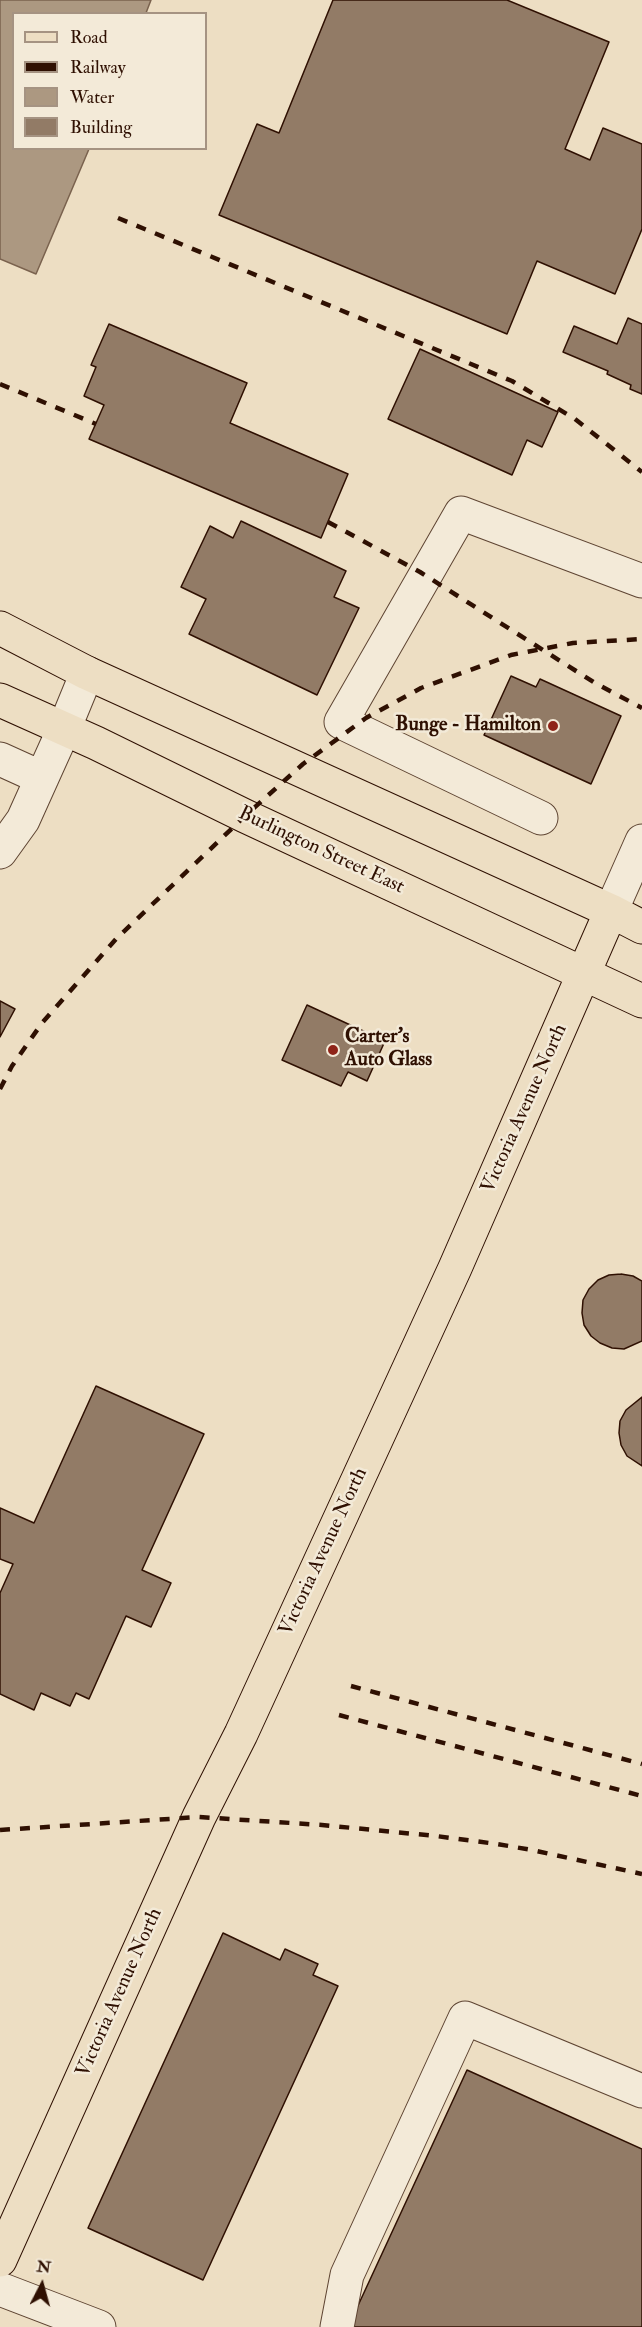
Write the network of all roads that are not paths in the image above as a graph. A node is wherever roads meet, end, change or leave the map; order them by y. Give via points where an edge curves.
1 (642, 582) edge
2 (0, 628) edge
3 (87, 673) junction
4 (0, 700) edge
5 (64, 729) junction
6 (0, 759) edge
7 (42, 778) junction
8 (541, 818) dead end
9 (642, 841) edge
10 (0, 852) edge
11 (611, 911) junction
12 (642, 927) edge
13 (584, 973) junction
14 (642, 1001) edge
15 (642, 2091) edge
16 (0, 2260) edge
17 (0, 2289) edge
18 (99, 2327) edge
19 (337, 2327) edge

1 - 8 street via 461,513 341,722
2 - 3 main road
3 - 5 street
3 - 11 main road
4 - 5 main road, Burlington Street East
5 - 7 street
5 - 13 main road, Burlington Street East
6 - 7 street
7 - 10 street via 23,820
9 - 11 street, Victoria Avenue North
11 - 12 main road
11 - 13 main road, Victoria Avenue North
13 - 14 main road, Burlington Street East
13 - 16 main road, Victoria Avenue North via 455,1268 242,1734 199,1817
15 - 19 street via 465,2018 347,2276
17 - 18 street

